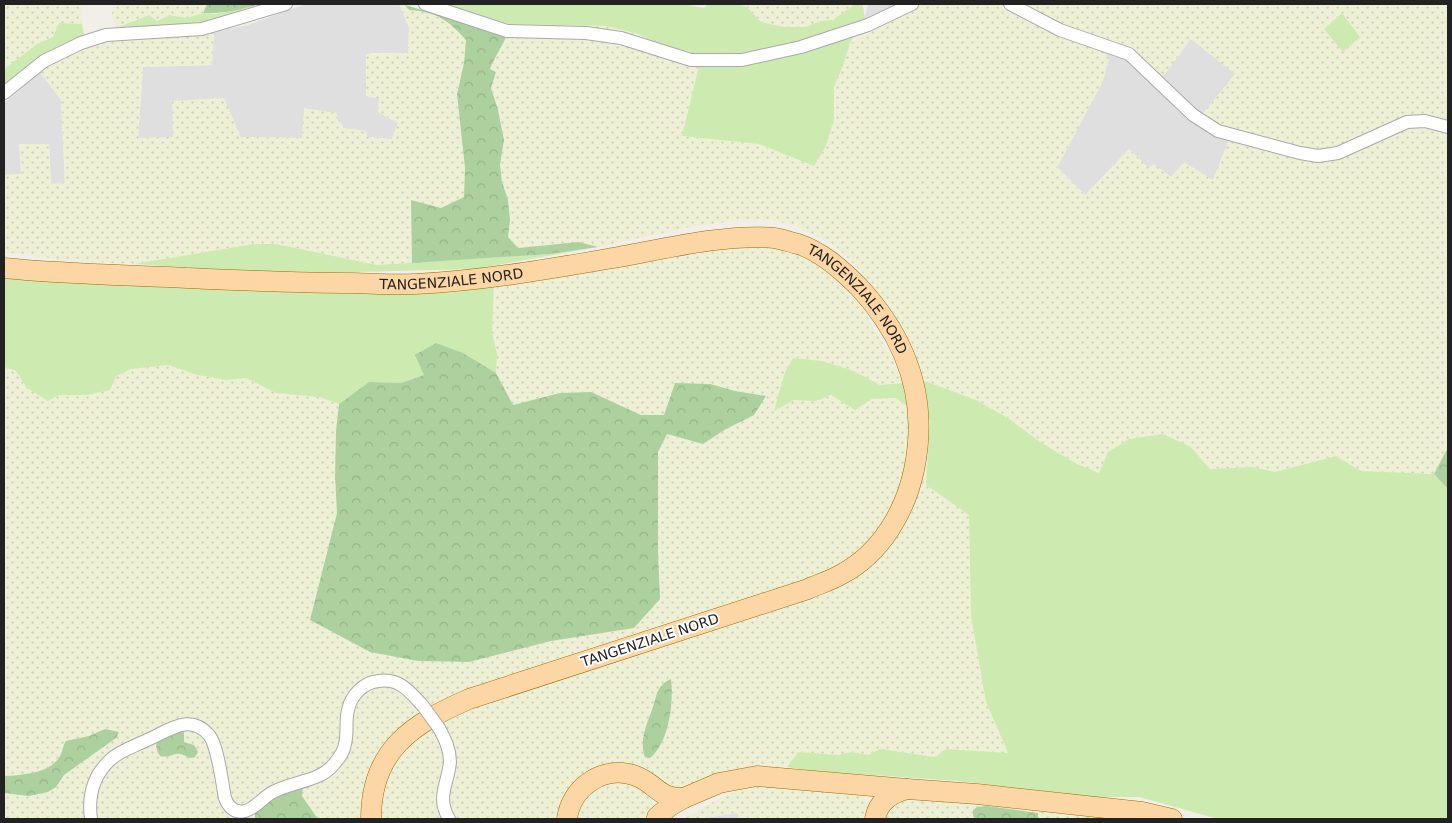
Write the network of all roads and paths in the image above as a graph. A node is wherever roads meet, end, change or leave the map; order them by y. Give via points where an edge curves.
1 (425, 4) edge
2 (912, 4) edge
3 (1010, 4) edge
4 (281, 5) edge
5 (4, 93) edge
6 (1448, 128) edge
7 (4, 268) edge
8 (850, 783) junction
9 (907, 789) junction
10 (658, 792) junction
11 (684, 798) junction
12 (875, 817) edge
13 (91, 819) edge
14 (371, 819) edge
15 (449, 819) edge
16 (567, 819) edge
17 (1172, 819) edge

1 - 2 street via 507,31 586,33 621,38 691,60 742,60 801,47 868,25
3 - 6 street via 1060,30 1129,54 1193,115 1218,131 1318,156 1338,152 1407,122 1426,121
4 - 5 street via 202,29 106,35 44,61
7 - 14 main road, TANGENZIALE NORD via 287,282 414,284 535,272 739,238 774,238 802,246 830,261 870,299 890,325 915,385 920,418 912,482 904,505 877,547 840,576 799,592 469,699 437,713 416,726 380,768 373,791
8 - 9 main road
8 - 11 main road via 757,776 719,783
8 - 12 main road via 871,797
9 - 12 main road via 888,797
9 - 17 main road via 1142,812
10 - 11 main road
10 - 11 main road via 658,816
10 - 16 main road via 634,775 605,774 580,789
13 - 15 street, bridge via 91,793 111,759 174,726 193,726 210,736 228,805 232,809 246,811 270,793 288,784 318,777 334,765 345,746 348,708 353,698 360,689 373,682 388,680 409,690 448,745 450,760 443,806

